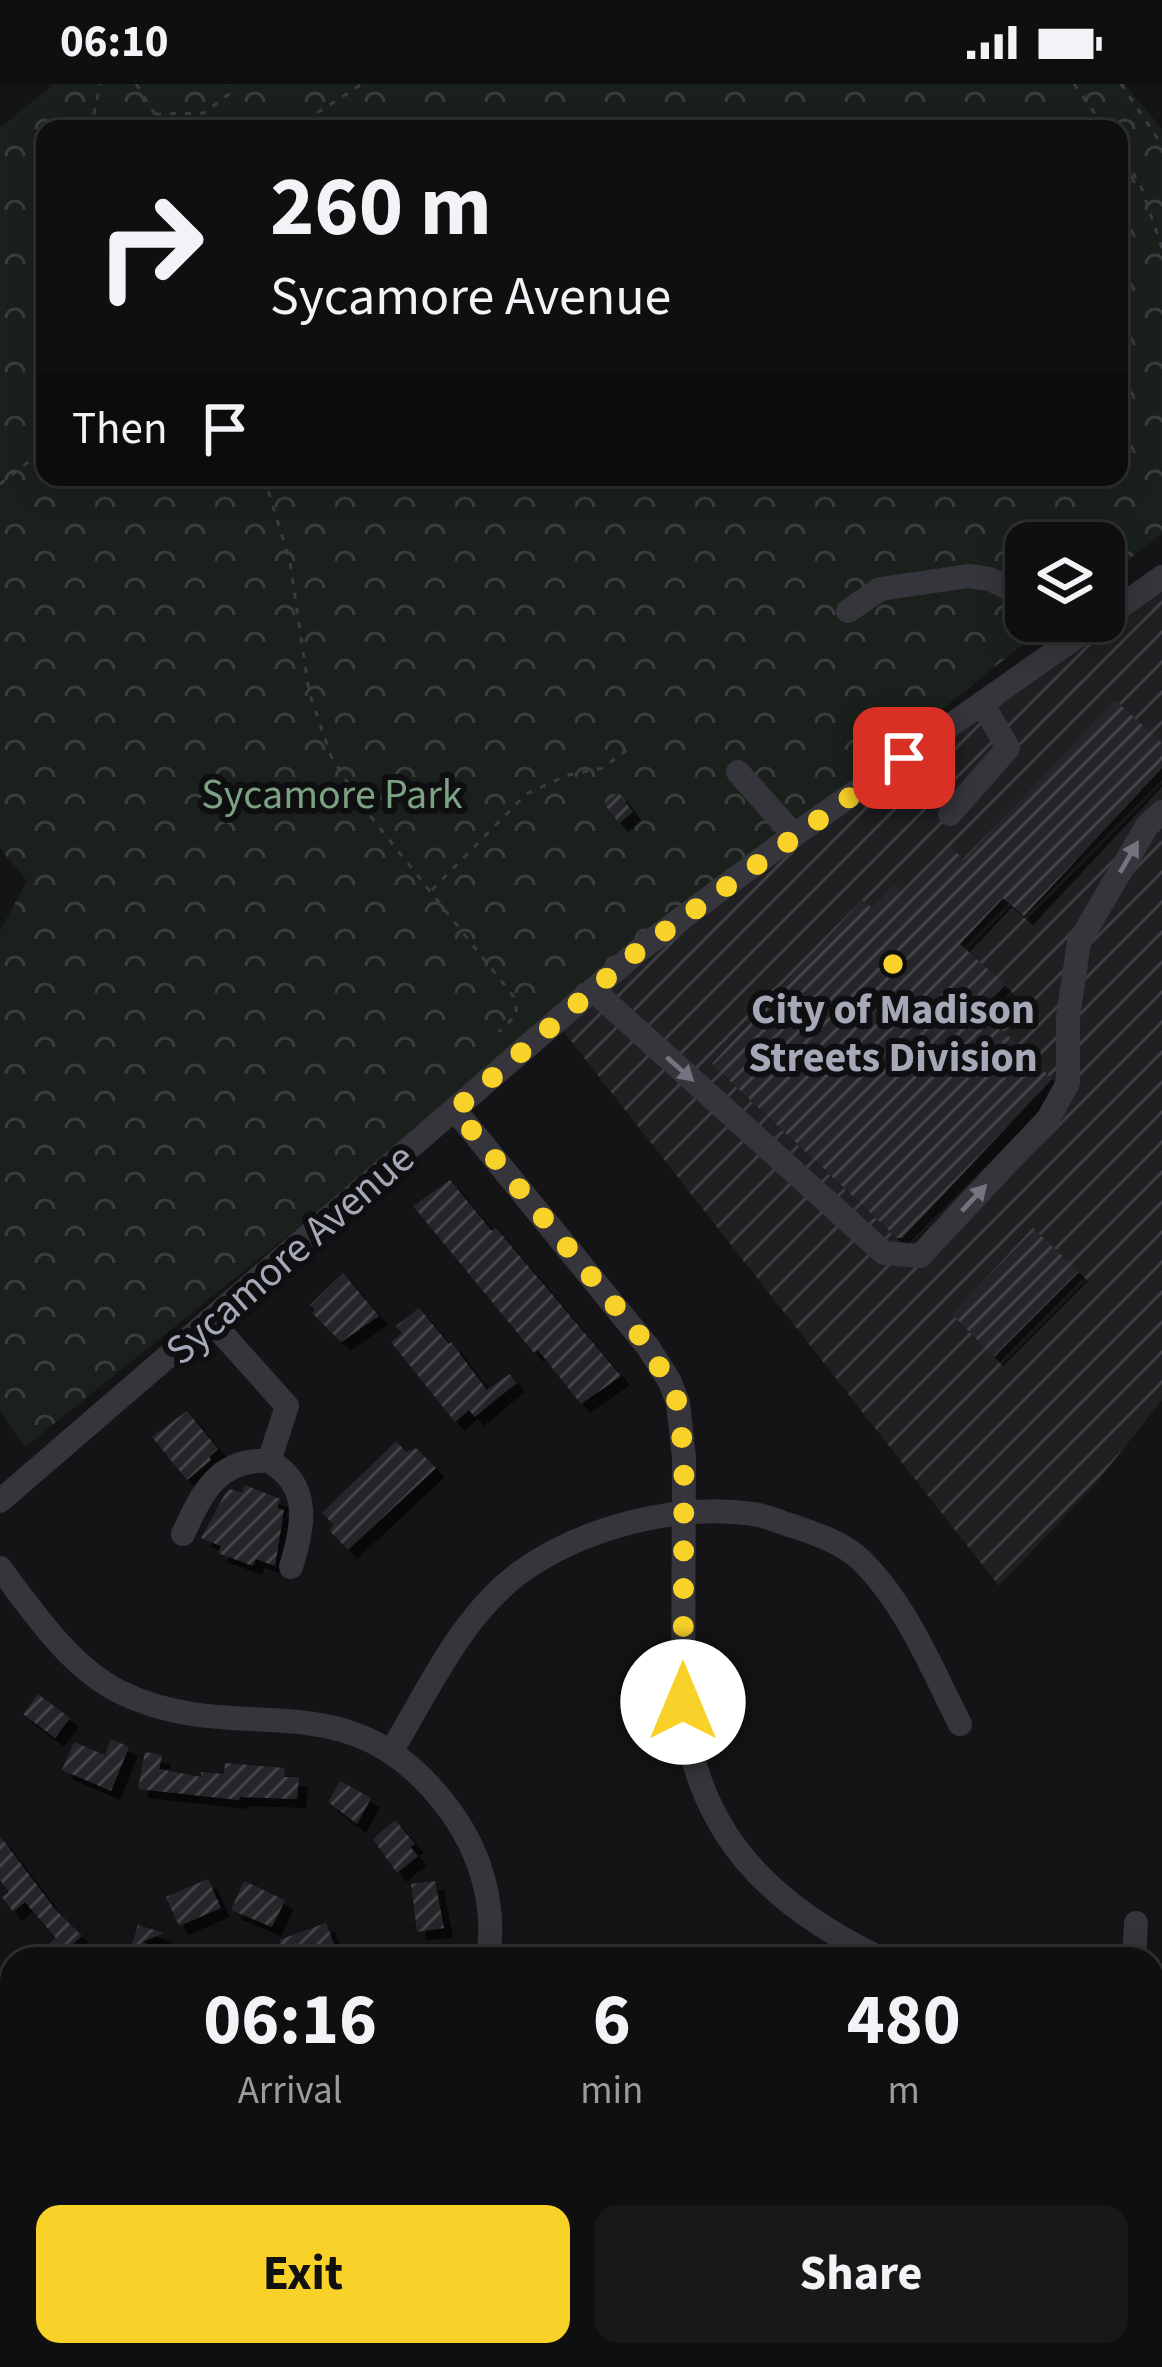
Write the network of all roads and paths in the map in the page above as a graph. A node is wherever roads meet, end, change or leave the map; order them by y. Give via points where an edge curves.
1 (100, 84) edge
2 (136, 84) edge
3 (230, 84) edge
4 (362, 84) edge
5 (1074, 84) edge
6 (1121, 84) edge
7 (154, 114) junction
8 (93, 120) edge
9 (156, 120) edge
10 (306, 120) edge
11 (1100, 120) edge
12 (1162, 146) edge
13 (1128, 162) edge
14 (1162, 248) edge
15 (36, 456) edge
16 (0, 484) edge
17 (267, 486) edge
18 (1162, 577) edge
19 (1005, 586) edge
20 (1125, 603) edge
21 (848, 611) dead end
22 (1070, 642) edge
23 (1067, 644) joint
24 (982, 703) junction
25 (628, 749) dead end
26 (738, 772) dead end
27 (1162, 812) edge
28 (950, 814) dead end
29 (794, 835) junction
30 (430, 891) junction
31 (593, 990) junction
32 (499, 1031) dead end
33 (455, 1110) junction
34 (210, 1320) junction
35 (269, 1461) junction
36 (0, 1501) edge
37 (683, 1515) junction
38 (183, 1534) dead end
39 (291, 1567) dead end
40 (0, 1568) edge
41 (960, 1724) dead end
42 (392, 1752) junction
43 (1136, 1923) dead end
44 (489, 1947) edge
45 (858, 1947) edge
46 (1135, 1947) edge

1 - 8 path
2 - 7 path
3 - 7 path via 204,113
4 - 10 path
5 - 11 path
6 - 12 path
7 - 9 path
13 - 14 path
15 - 16 path
17 - 30 path via 290,562 309,692 331,756
18 - 20 street, Sycamore Avenue
19 - 21 street via 970,576 880,589
22 - 23 street, Sycamore Avenue
23 - 24 street, Sycamore Avenue
24 - 28 street via 1008,748
24 - 29 street, Sycamore Avenue
25 - 30 path via 602,768 526,794
26 - 29 street
31 -> 27 street via 884,1253 920,1256 1048,1119 1068,1083 1079,942
29 - 31 street, Sycamore Avenue
30 - 32 path via 514,997 517,1014
31 - 33 street, Sycamore Avenue
33 - 34 street, Sycamore Avenue
33 - 37 street via 660,1363 682,1428
34 - 35 street via 287,1406
34 - 36 street, Sycamore Avenue
35 - 38 street via 234,1464 217,1475
35 - 39 street via 290,1478 304,1511
37 - 41 street via 754,1514 823,1536 860,1559 902,1613
37 - 42 street via 631,1520 518,1574 455,1644
37 - 45 street via 683,1702 703,1788 734,1846 770,1888
40 - 42 street via 73,1655 117,1690 191,1712 323,1724
42 - 44 street via 446,1805 476,1855
43 - 46 street

